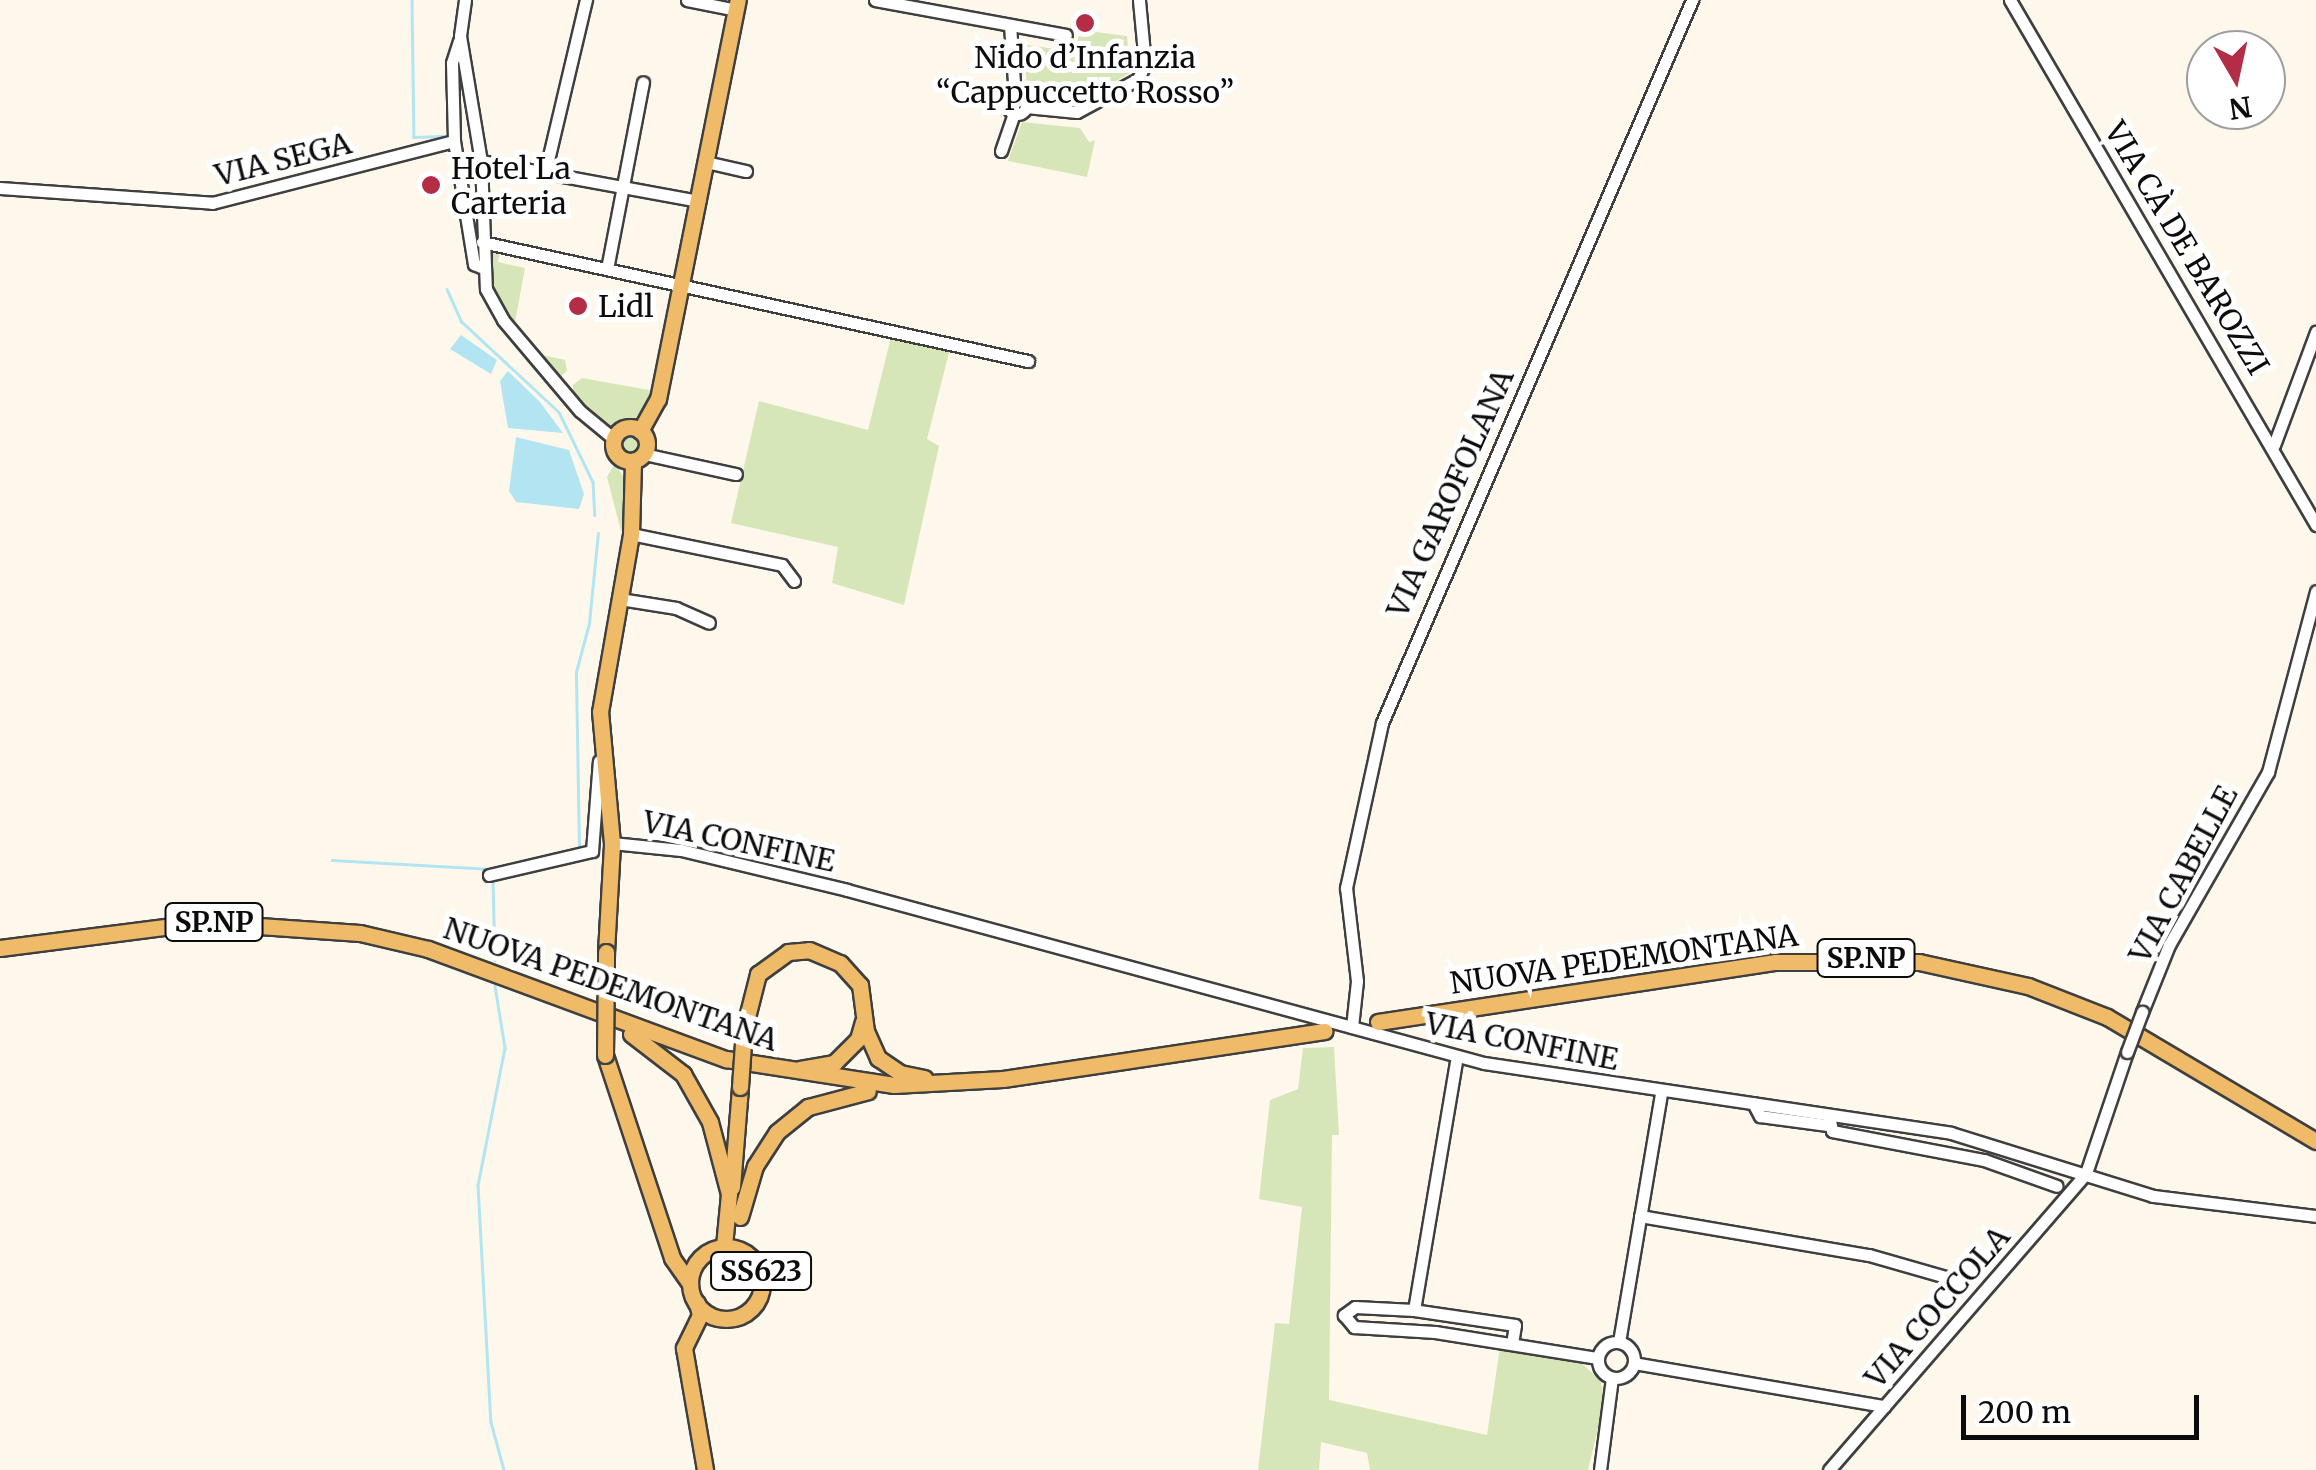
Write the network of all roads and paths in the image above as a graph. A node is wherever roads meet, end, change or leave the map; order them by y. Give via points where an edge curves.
1 (465, 0) edge
2 (586, 0) edge
3 (686, 0) edge
4 (876, 0) edge
5 (1139, 0) edge
6 (1692, 0) edge
7 (2010, 0) edge
8 (736, 5) edge
9 (1010, 25) junction
10 (1066, 35) dead end
11 (460, 36) junction
12 (643, 82) dead end
13 (1015, 96) junction
14 (1026, 106) junction
15 (1014, 114) junction
16 (454, 141) junction
17 (1001, 152) dead end
18 (481, 161) junction
19 (706, 162) junction
20 (746, 171) dead end
21 (544, 173) junction
22 (622, 187) junction
23 (0, 188) edge
24 (699, 201) junction
25 (482, 242) junction
26 (483, 268) junction
27 (607, 269) junction
28 (682, 286) junction
29 (2316, 332) edge
30 (1028, 360) dead end
31 (640, 430) junction
32 (614, 438) junction
33 (2274, 444) junction
34 (638, 457) junction
35 (736, 474) dead end
36 (2316, 525) edge
37 (631, 534) junction
38 (794, 581) dead end
39 (2316, 591) edge
40 (620, 599) junction
41 (709, 624) dead end
42 (602, 737) junction
43 (612, 844) junction
44 (492, 876) dead end
45 (0, 948) edge
46 (864, 1018) junction
47 (612, 1020) junction
48 (1378, 1022) dead end
49 (1352, 1027) junction
50 (1324, 1031) dead end
51 (1456, 1057) junction
52 (1108, 1064) junction
53 (760, 1069) junction
54 (981, 1082) junction
55 (1661, 1093) junction
56 (1828, 1120) junction
57 (2316, 1141) edge
58 (1988, 1143) junction
59 (1984, 1160) junction
60 (2083, 1176) junction
61 (2057, 1186) dead end
62 (735, 1216) junction
63 (1640, 1216) junction
64 (2316, 1216) edge
65 (666, 1242) junction
66 (724, 1246) junction
67 (744, 1251) junction
68 (702, 1255) junction
69 (1963, 1282) dead end
70 (690, 1284) junction
71 (696, 1303) junction
72 (1414, 1310) junction
73 (720, 1318) junction
74 (1620, 1342) junction
75 (1512, 1344) junction
76 (1598, 1358) junction
77 (686, 1359) junction
78 (1634, 1363) junction
79 (1612, 1378) junction
80 (1884, 1406) junction
81 (704, 1470) edge
82 (1600, 1470) edge
83 (1829, 1470) edge

1 - 11 street
2 - 21 street
3 - 8 street
4 - 9 street
5 - 14 street via 1145,64 1138,80 1077,112
6 - 49 street, VIA GAROFOLANA via 1382,724 1345,897 1357,981
7 - 33 street, VIA CÀ DE BAROZZI
8 - 19 main road
9 - 10 street
9 - 13 street
11 - 16 street via 452,63
11 - 18 street
12 - 22 street
13 - 14 street
13 - 15 street via 1008,106
14 - 15 street
15 - 17 street
16 - 23 street, VIA SEGA via 212,203
16 - 26 street via 474,264
18 - 21 street
18 - 25 street
19 - 20 street
19 - 24 main road
21 - 22 street
22 - 24 street
22 - 27 street
24 - 28 main road
25 - 26 street
25 - 27 street
26 - 32 street via 503,320 589,420
27 - 28 street
28 - 30 street
28 - 31 main road via 658,399
29 - 33 street
31 - 32 main road via 627,428
31 - 34 main road
32 - 34 main road via 617,455
33 - 36 street, VIA CÀ DE BAROZZI
34 - 35 street
34 - 37 main road
37 - 38 street via 782,564
37 - 40 main road
39 - 60 street, VIA CABELLE, bridge via 2268,772 2169,945
40 - 41 street via 676,608
40 - 42 main road via 600,712
42 - 43 main road
42 - 44 street, VIA CONFINE via 592,850
43 - 49 street, VIA CONFINE via 647,844 848,890
43 - 65 main road, SS623, bridge via 605,1055
45 - 47 main road, NUOVA PEDEMONTANA / SP.NP via 166,924 304,925 428,949
46 - 52 main road via 878,1058 914,1078
46 - 53 main road via 858,1039 834,1063
46 - 62 main road, bridge via 852,973 809,950 788,952 758,974 744,1028
47 - 53 main road, NUOVA PEDEMONTANA / SP.NP
47 - 62 main road via 666,1057 699,1097
48 - 57 main road, NUOVA PEDEMONTANA / SP.NP via 1776,962 1919,962 2028,986 2107,1017
49 - 51 street, VIA CONFINE
50 - 52 main road, NUOVA PEDEMONTANA / SP.NP
51 - 55 street, VIA CONFINE
51 - 72 street
52 - 54 main road, NUOVA PEDEMONTANA / SP.NP
53 - 54 main road, NUOVA PEDEMONTANA / SP.NP via 876,1084
54 - 62 main road via 938,1091 844,1094 808,1107 764,1149
55 - 56 street, VIA CONFINE
55 - 63 street
56 - 58 street, VIA CONFINE
56 - 59 street
58 - 59 street
58 - 60 street, VIA CONFINE
59 - 61 street
60 - 64 street, VIA CONFINE via 2153,1196
60 - 80 street, VIA COCCOLA
62 - 66 main road
62 - 67 main road
63 - 69 street via 1862,1254
63 - 74 street
65 - 68 main road, SS623 via 686,1258
65 - 70 main road, SS623
66 - 67 main road, SS623
66 - 68 main road, SS623
67 - 73 main road, SS623 via 762,1274 761,1294 746,1313
68 - 70 main road, SS623
70 - 71 main road, SS623
71 - 73 main road, SS623
71 - 77 main road, SS623 via 700,1315 684,1348
72 - 75 street via 1515,1325
72 - 75 street via 1354,1307 1345,1320 1354,1327
73 - 77 main road, SS623 via 699,1332
74 - 76 street via 1605,1345
74 - 78 street
75 - 76 street
76 - 79 street
77 - 81 main road, SS623
78 - 79 street via 1626,1375
78 - 80 street
79 - 82 street
80 - 83 street, VIA COCCOLA

